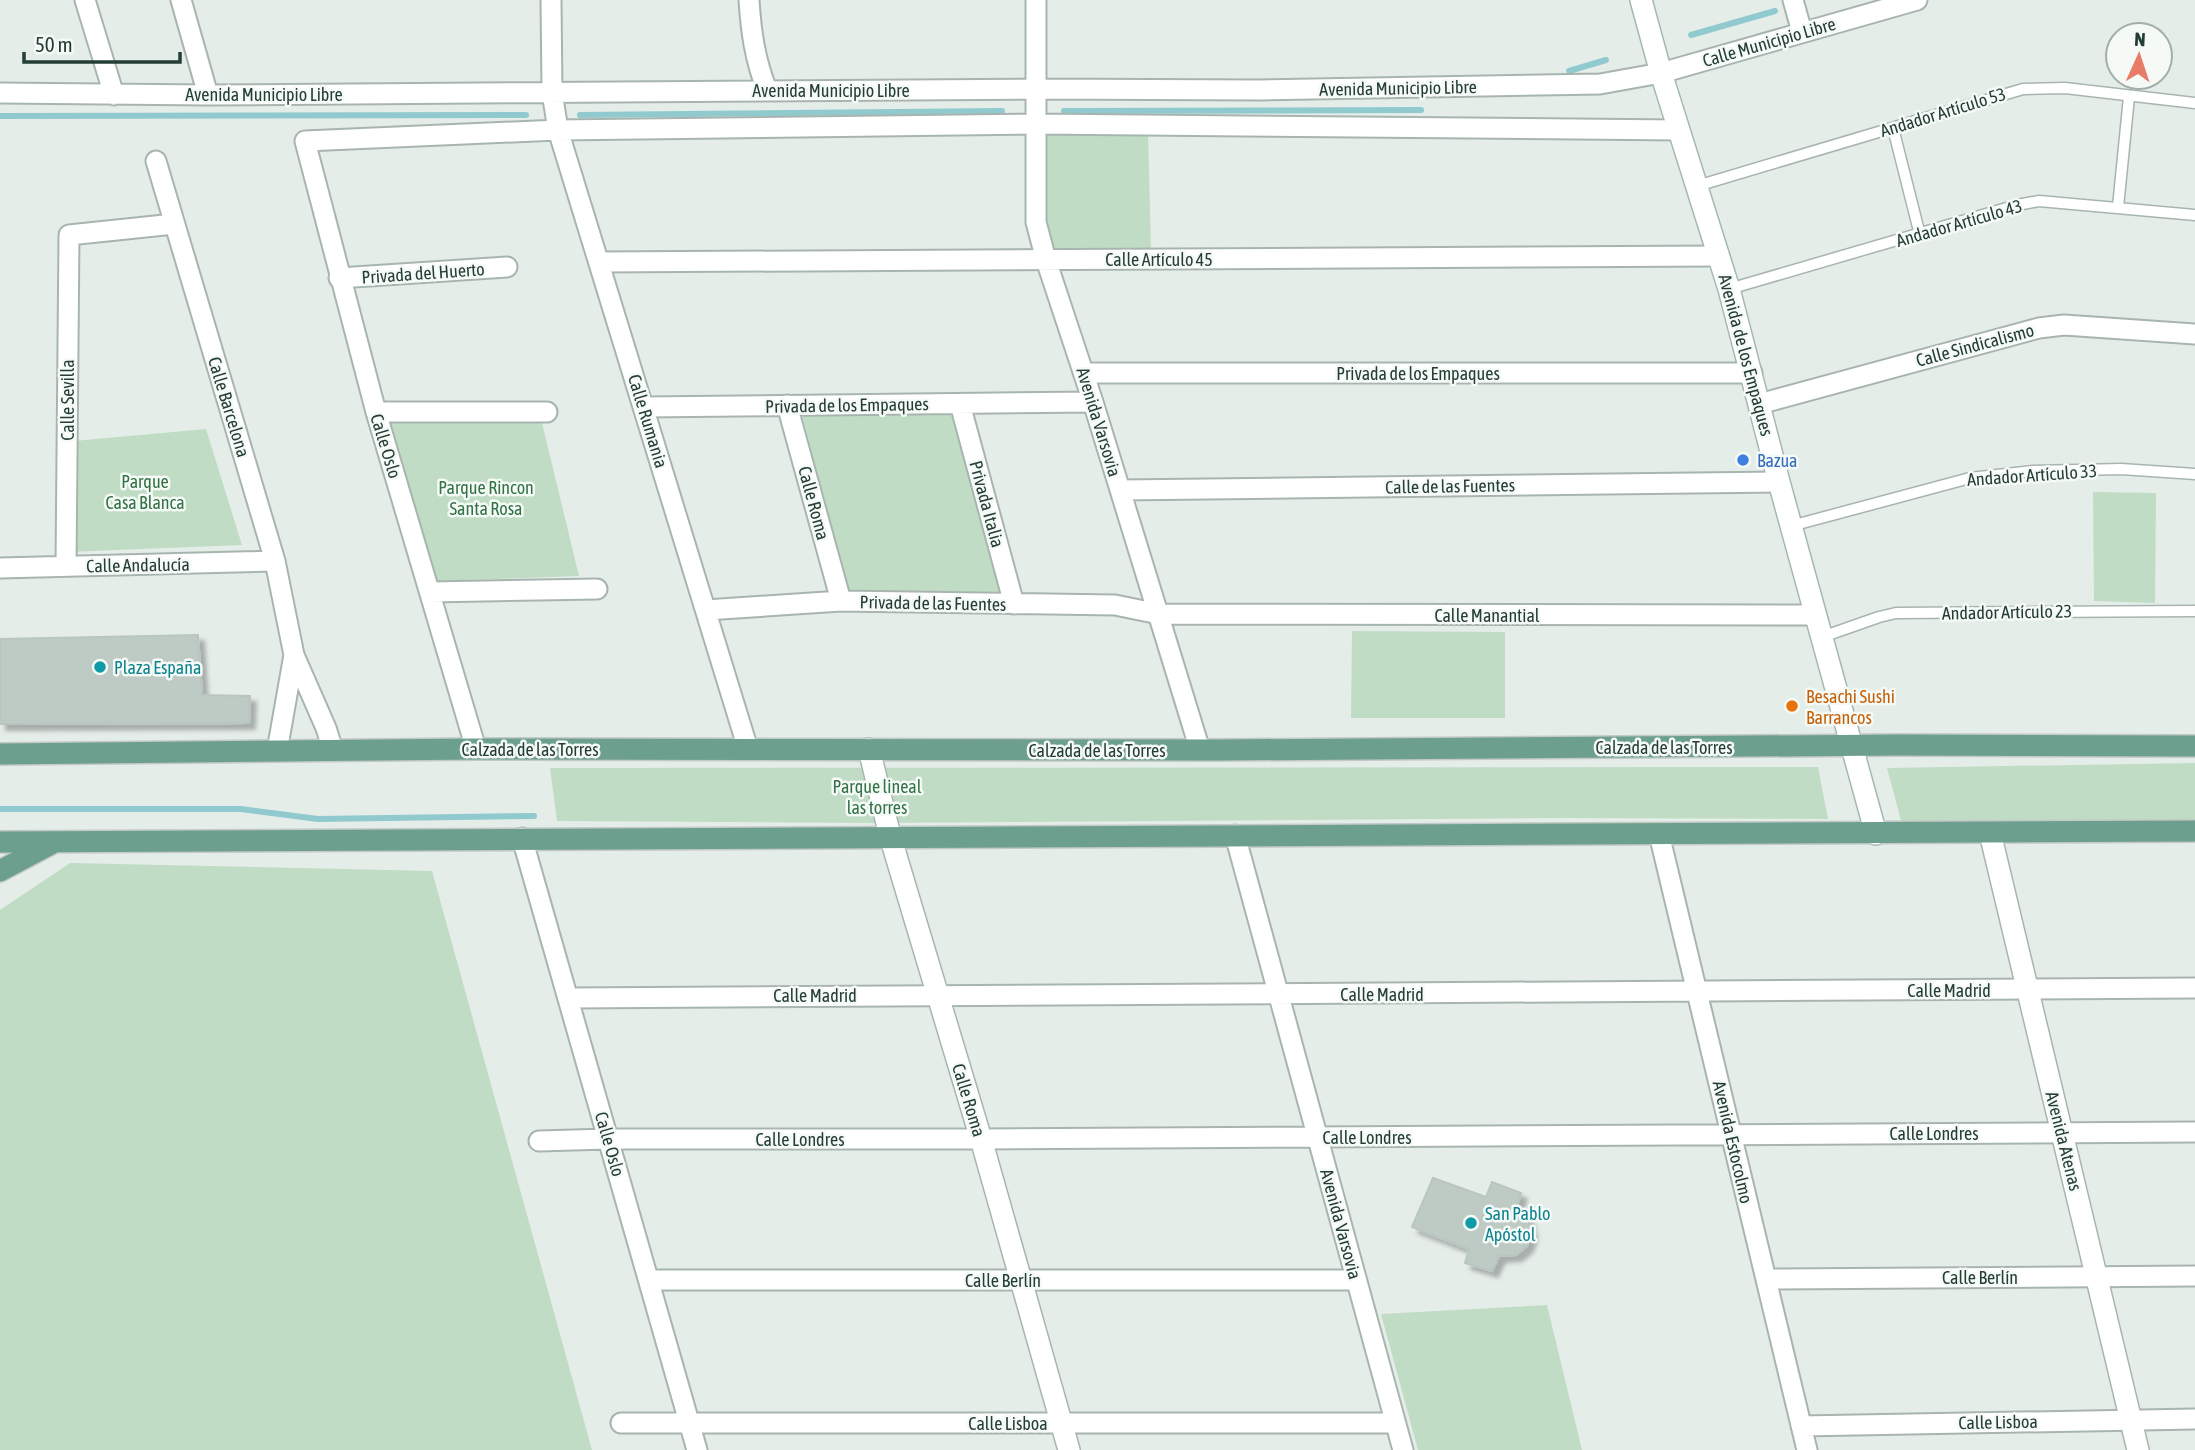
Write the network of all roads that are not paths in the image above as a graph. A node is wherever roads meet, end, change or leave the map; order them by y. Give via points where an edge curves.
1 (85, 0) edge
2 (181, 0) edge
3 (551, 0) edge
4 (749, 0) edge
5 (1036, 0) edge
6 (1641, 0) edge
7 (1793, 0) edge
8 (1917, 0) edge
9 (1802, 32) junction
10 (1661, 74) junction
11 (1036, 89) junction
12 (767, 90) junction
13 (552, 92) junction
14 (0, 93) edge
15 (114, 94) junction
16 (208, 95) junction
17 (2129, 97) junction
18 (2195, 103) edge
19 (1036, 124) junction
20 (1893, 128) junction
21 (558, 130) junction
22 (1678, 130) junction
23 (305, 141) joint
24 (156, 161) dead end
25 (1697, 186) junction
26 (2118, 208) junction
27 (2195, 215) edge
28 (174, 224) junction
29 (1920, 234) junction
30 (1719, 256) junction
31 (1046, 260) junction
32 (599, 262) junction
33 (507, 267) dead end
34 (339, 278) junction
35 (1729, 289) junction
36 (2195, 334) edge
37 (1084, 373) junction
38 (1752, 373) junction
39 (1093, 402) junction
40 (960, 404) junction
41 (1759, 404) junction
42 (787, 405) junction
43 (643, 407) junction
44 (376, 412) junction
45 (547, 412) dead end
46 (2195, 474) edge
47 (1779, 482) junction
48 (1120, 490) junction
49 (1791, 526) junction
50 (275, 561) junction
51 (66, 566) junction
52 (0, 568) edge
53 (597, 589) dead end
54 (430, 592) junction
55 (841, 601) junction
56 (1014, 604) junction
57 (706, 610) junction
58 (2195, 611) edge
59 (1158, 614) junction
60 (1816, 615) junction
61 (1822, 637) junction
62 (295, 655) junction
63 (1852, 745) junction
64 (2195, 746) edge
65 (475, 749) junction
66 (748, 749) junction
67 (333, 750) junction
68 (869, 750) junction
69 (1200, 750) junction
70 (277, 751) junction
71 (0, 754) edge
72 (2195, 831) edge
73 (1990, 833) junction
74 (1659, 834) junction
75 (1876, 834) junction
76 (1235, 835) junction
77 (890, 836) junction
78 (522, 838) junction
79 (0, 842) edge
80 (56, 842) junction
81 (0, 871) edge
82 (2195, 988) edge
83 (2028, 989) junction
84 (1697, 992) junction
85 (937, 995) junction
86 (1278, 995) junction
87 (569, 998) junction
88 (2062, 1132) junction
89 (2195, 1132) edge
90 (1731, 1135) junction
91 (1318, 1137) junction
92 (608, 1139) junction
93 (981, 1139) junction
94 (539, 1141) dead end
95 (2097, 1276) junction
96 (2195, 1276) edge
97 (1355, 1279) junction
98 (1766, 1279) junction
99 (650, 1280) junction
100 (1021, 1280) junction
101 (2195, 1419) edge
102 (2130, 1420) junction
103 (621, 1423) dead end
104 (690, 1423) junction
105 (1062, 1423) junction
106 (1395, 1423) junction
107 (1801, 1426) junction
108 (697, 1450) edge
109 (1069, 1450) edge
110 (1403, 1450) edge
111 (1807, 1450) edge
112 (2138, 1450) edge

1 - 15 street
2 - 16 street
3 - 13 street, Calle Rumania
4 - 12 street via 751,37
5 - 11 street, Avenida Varsovia
6 - 10 street, Avenida de los Empaques
7 - 9 street
8 - 9 street, Calle Municipio Libre
9 - 10 street, Calle Municipio Libre
10 - 11 street, Avenida Municipio Libre via 1600,84 1465,88
10 - 22 street, Avenida de los Empaques
11 - 12 street, Avenida Municipio Libre
11 - 19 street, Avenida Varsovia
12 - 13 street, Avenida Municipio Libre
13 - 16 street, Avenida Municipio Libre
13 - 21 street, Calle Rumania
14 - 15 street, Avenida Municipio Libre
15 - 16 street, Avenida Municipio Libre
17 - 18 lane, Andador Artículo 53
17 - 20 lane, Andador Artículo 53 via 2065,88 2023,89
17 - 26 lane
19 - 21 street, Avenida Municipio Libre
19 - 22 street, Avenida Municipio Libre
19 - 31 street, Avenida Varsovia via 1036,222
20 - 25 lane, Andador Artículo 53
20 - 29 lane
21 - 23 street, Avenida Municipio Libre
21 - 32 street, Calle Rumania
22 - 25 street, Avenida de los Empaques
23 - 34 street, Calle Oslo
24 - 28 street, Calle Barcelona
25 - 30 street, Avenida de los Empaques
26 - 27 lane, Andador Artículo 43
26 - 29 lane, Andador Artículo 43 via 2039,201
28 - 50 street, Calle Barcelona
28 - 51 street, Calle Sevilla via 69,234
29 - 35 lane, Andador Artículo 43
30 - 31 street, Calle Artículo 45
30 - 35 street, Avenida de los Empaques
31 - 32 street, Calle Artículo 45
31 - 37 street, Avenida Varsovia
32 - 43 street, Calle Rumania
33 - 34 street, Privada del Huerto
34 - 44 street, Calle Oslo
35 - 38 street, Avenida de los Empaques
36 - 41 street, Calle Sindicalismo via 2039,327
37 - 38 street, Privada de los Empaques
37 - 39 street, Avenida Varsovia
38 - 41 street, Avenida de los Empaques
39 - 40 street, Privada de los Empaques
39 - 48 street, Avenida Varsovia
40 - 42 street, Privada de los Empaques
40 - 56 street, Privada Italia
41 - 47 street, Avenida de los Empaques
42 - 43 street, Privada de los Empaques
42 - 55 street, Calle Roma
43 - 57 street, Calle Rumania
44 - 45 street
44 - 54 street, Calle Oslo
46 - 49 lane, Andador Artículo 33 via 2121,469 1970,478
47 - 48 street, Calle de las Fuentes
47 - 49 street, Avenida de los Empaques
48 - 59 street, Avenida Varsovia
49 - 60 street, Avenida de los Empaques
50 - 51 street, Calle Andalucía
50 - 62 street, Calle Barcelona
51 - 52 street, Calle Andalucía
53 - 54 street
54 - 65 street, Calle Oslo
55 - 56 street, Privada de las Fuentes
55 - 57 street, Privada de las Fuentes
56 - 59 street, Privada de las Fuentes via 1115,605
57 - 66 street, Calle Rumania
58 - 61 lane, Andador Artículo 23 via 1896,613
59 - 60 street, Calle Manantial
59 - 69 street, Avenida Varsovia
60 - 61 street, Avenida de los Empaques
61 - 63 street, Avenida de los Empaques
62 - 67 street, Calle Barcelona
62 - 70 street, Calle Barcelona
63 - 64 main road, Calzada de las Torres
63 - 69 main road, Calzada de las Torres
63 - 75 street, Avenida de los Empaques
65 - 66 main road, Calzada de las Torres
65 - 67 main road, Calzada de las Torres
66 - 68 main road, Calzada de las Torres
67 - 70 main road, Calzada de las Torres
68 - 69 main road, Calzada de las Torres
68 - 77 street, Calle Roma
70 - 71 main road, Calzada de las Torres
72 - 73 main road
73 - 75 main road
73 - 83 street, Avenida Atenas
74 - 75 main road
74 - 76 main road
74 - 84 street, Avenida Estocolmo
76 - 77 main road
76 - 86 street, Avenida Varsovia
77 - 78 main road
77 - 85 street, Calle Roma
78 - 80 main road
78 - 87 street, Calle Oslo
79 - 80 main road
80 - 81 main road
82 - 83 street, Calle Madrid
83 - 84 street, Calle Madrid
83 - 88 street, Avenida Atenas
84 - 86 street, Calle Madrid
84 - 90 street, Avenida Estocolmo
85 - 86 street, Calle Madrid
85 - 87 street, Calle Madrid
85 - 93 street, Calle Roma
86 - 91 street, Avenida Varsovia
87 - 92 street, Calle Oslo
88 - 89 street, Calle Londres
88 - 90 street, Calle Londres
88 - 95 street, Avenida Atenas
90 - 91 street, Calle Londres
90 - 98 street, Avenida Estocolmo
91 - 93 street, Calle Londres
91 - 97 street, Avenida Varsovia
92 - 93 street, Calle Londres
92 - 94 street, Calle Londres
92 - 99 street, Calle Oslo
93 - 100 street, Calle Roma
95 - 96 street, Calle Berlín
95 - 98 street, Calle Berlín
95 - 102 street, Avenida Atenas
97 - 100 street, Calle Berlín
97 - 106 street, Avenida Varsovia
98 - 107 street, Avenida Estocolmo
99 - 100 street, Calle Berlín
99 - 104 street, Calle Oslo
100 - 105 street, Calle Roma
101 - 102 street, Calle Lisboa
102 - 107 street, Calle Lisboa
102 - 112 street, Avenida Atenas
103 - 104 street, Calle Lisboa
104 - 105 street, Calle Lisboa
104 - 108 street, Calle Oslo
105 - 106 street, Calle Lisboa
105 - 109 street, Calle Roma
106 - 110 street, Avenida Varsovia
107 - 111 street, Avenida Estocolmo

